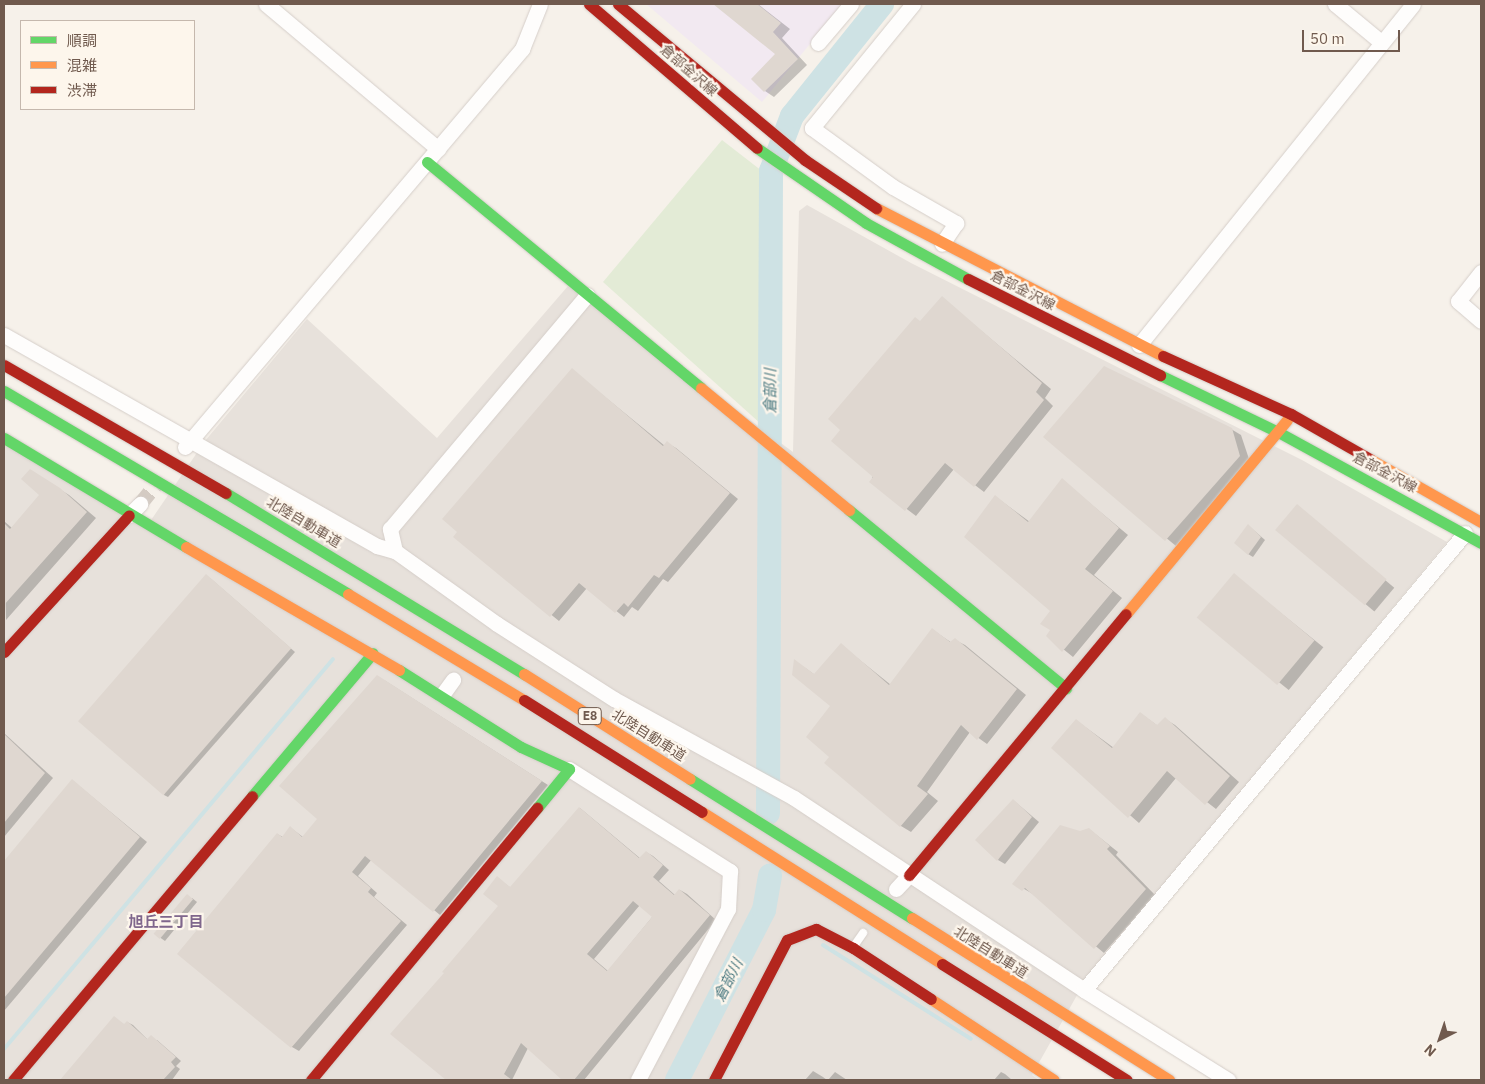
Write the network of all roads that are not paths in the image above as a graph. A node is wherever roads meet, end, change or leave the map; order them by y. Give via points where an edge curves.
1 (266, 4) edge
2 (540, 4) edge
3 (590, 4) edge
4 (618, 4) edge
5 (851, 4) edge
6 (913, 4) edge
7 (1335, 4) edge
8 (1413, 4) edge
9 (1381, 42) junction
10 (818, 43) dead end
11 (438, 149) junction
12 (427, 162) junction
13 (942, 244) junction
14 (1481, 272) edge
15 (587, 295) junction
16 (1481, 321) edge
17 (4, 335) edge
18 (1139, 345) junction
19 (4, 365) edge
20 (4, 391) edge
21 (1291, 414) junction
22 (1280, 433) junction
23 (4, 438) edge
24 (188, 444) junction
25 (140, 504) tunnel mouth
26 (129, 515) junction
27 (1480, 519) edge
28 (1465, 533) junction
29 (1481, 543) edge
30 (395, 552) junction
31 (497, 624) junction
32 (486, 640) dead end
33 (4, 652) edge
34 (374, 653) junction
35 (453, 680) dead end
36 (1066, 688) junction
37 (442, 695) junction
38 (569, 769) junction
39 (909, 875) junction
40 (896, 889) dead end
41 (864, 933) dead end
42 (852, 948) junction
43 (1084, 990) junction
44 (13, 1080) edge
45 (310, 1080) edge
46 (638, 1080) edge
47 (714, 1080) edge
48 (1054, 1080) edge
49 (1127, 1080) edge
50 (1169, 1080) edge
51 (1228, 1080) edge

1 - 11 street
2 - 11 street via 522,49
3 - 22 main road, 倉部金沢線 via 752,145 866,222 1022,308
4 - 13 main road, 倉部金沢線 via 805,160 875,207
5 - 10 street
6 - 13 street via 812,128 893,187 956,224
7 - 9 street
8 - 9 street
9 - 18 street
11 - 12 street
12 - 15 main road
12 - 24 street
13 - 18 main road, 倉部金沢線
14 - 16 street via 1458,301
15 - 30 street via 390,529
15 - 36 main road
17 - 24 street
18 - 21 main road, 倉部金沢線
19 - 50 main road, 北陸自動車道 / E8 via 292,532 463,636
20 - 49 main road, E8 via 442,649
21 - 22 main road
21 - 27 main road, 倉部金沢線
22 - 28 main road, 倉部金沢線
22 - 36 main road
23 - 26 main road
24 - 30 street via 377,546
25 - 26 street
26 - 33 main road
26 - 34 main road
28 - 29 main road, 倉部金沢線
28 - 43 street
30 - 31 street
31 - 32 street
31 - 39 street via 614,699 794,798
34 - 37 main road
34 - 44 main road
35 - 37 street
36 - 39 main road
37 - 38 main road via 521,747
38 - 45 main road
38 - 46 street via 730,871 728,909
39 - 40 street
39 - 43 street
41 - 42 lane
42 - 47 main road via 816,929 787,940
42 - 48 main road
43 - 51 street

